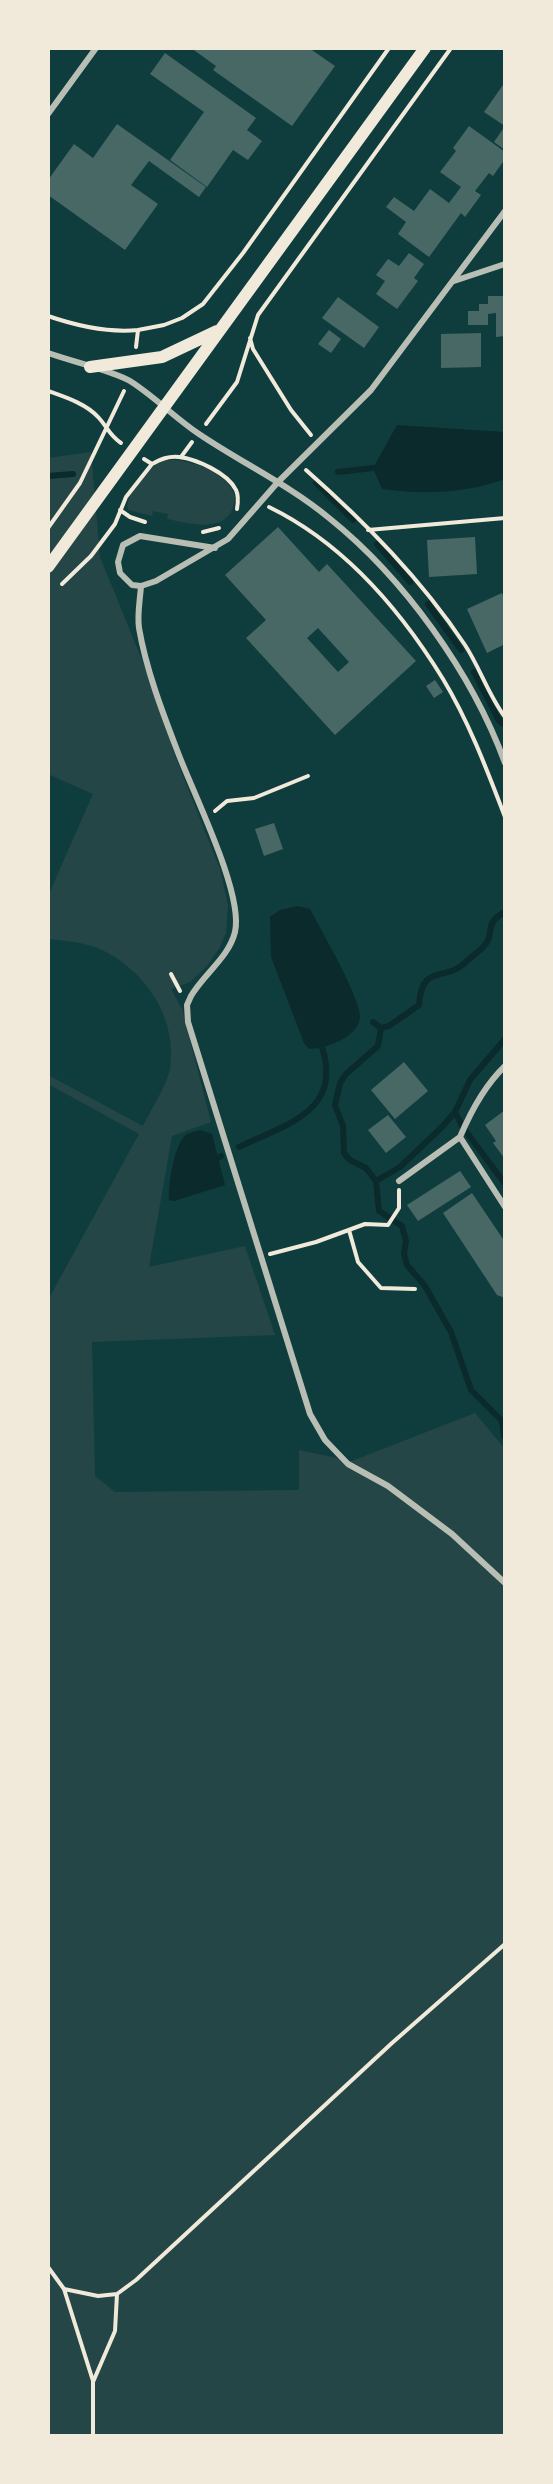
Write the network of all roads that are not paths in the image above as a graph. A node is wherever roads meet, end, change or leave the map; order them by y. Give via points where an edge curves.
1 (96, 48) edge
2 (425, 48) edge
3 (48, 114) edge
4 (505, 212) edge
5 (505, 264) edge
6 (454, 281) junction
7 (220, 329) junction
8 (48, 353) edge
9 (90, 368) junction
10 (164, 408) junction
11 (278, 482) junction
12 (215, 548) junction
13 (48, 567) edge
14 (141, 586) junction
15 (502, 747) edge
16 (505, 763) edge
17 (505, 1066) edge
18 (460, 1137) junction
19 (399, 1181) road end
20 (505, 1206) edge
21 (505, 1582) edge

1 - 3 street
2 - 7 main road
4 - 6 street
5 - 6 street
6 - 11 street via 371,390
7 - 9 main road via 162,357
7 - 10 main road
8 - 9 street
9 - 10 street via 129,381
10 - 11 street via 198,434
10 - 13 main road
11 - 12 street via 228,539
11 - 15 street via 329,517 401,587 438,639
12 - 14 street
12 - 14 street via 140,536 132,539 123,545 118,562 124,580
14 - 21 street via 139,626 148,665 233,898 236,929 229,949 191,996 188,1022 310,1414 325,1440 348,1464 388,1486 452,1534
15 - 16 street
17 - 18 street via 474,1105
18 - 19 street
18 - 20 street

